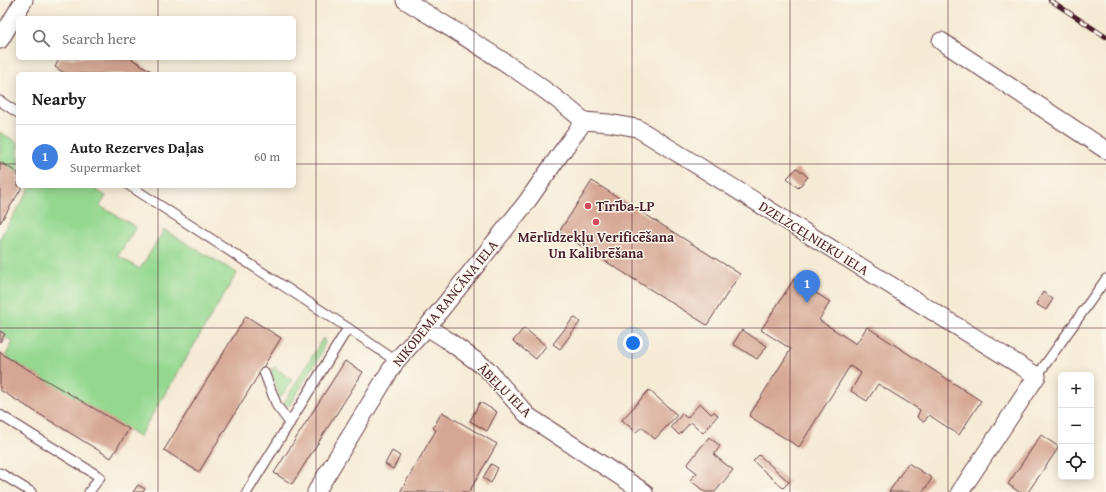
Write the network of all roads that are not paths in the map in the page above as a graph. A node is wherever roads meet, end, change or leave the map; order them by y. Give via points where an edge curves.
1 (24, 0) edge
2 (405, 0) edge
3 (0, 40) edge
4 (942, 41) dead end
5 (0, 101) edge
6 (16, 112) edge
7 (584, 122) junction
8 (1106, 150) edge
9 (133, 188) edge
10 (1106, 279) edge
11 (427, 327) junction
12 (348, 328) junction
13 (396, 361) junction
14 (264, 372) dead end
15 (1037, 376) junction
16 (0, 415) edge
17 (290, 423) junction
18 (0, 473) edge
19 (31, 492) edge
20 (89, 492) edge
21 (247, 492) edge
22 (316, 492) edge
23 (644, 492) edge
24 (960, 492) edge

1 - 3 street
2 - 7 street via 507,63
4 - 8 street
5 - 6 lane
7 - 11 street, NIKODEMA RANCĀNA IELA via 526,203
7 - 15 street, DZELZCEĻNIEKU IELA via 637,128
9 - 12 lane
10 - 15 lane
11 - 13 street, NIKODEMA RANCĀNA IELA
11 - 23 street, ĀBEĻU IELA via 487,368 528,416
12 - 13 lane
12 - 17 lane
13 - 22 street, NIKODEMA RANCĀNA IELA
14 - 17 lane via 277,406
15 - 24 street
16 - 20 lane via 100,477
17 - 21 lane
18 - 19 lane

